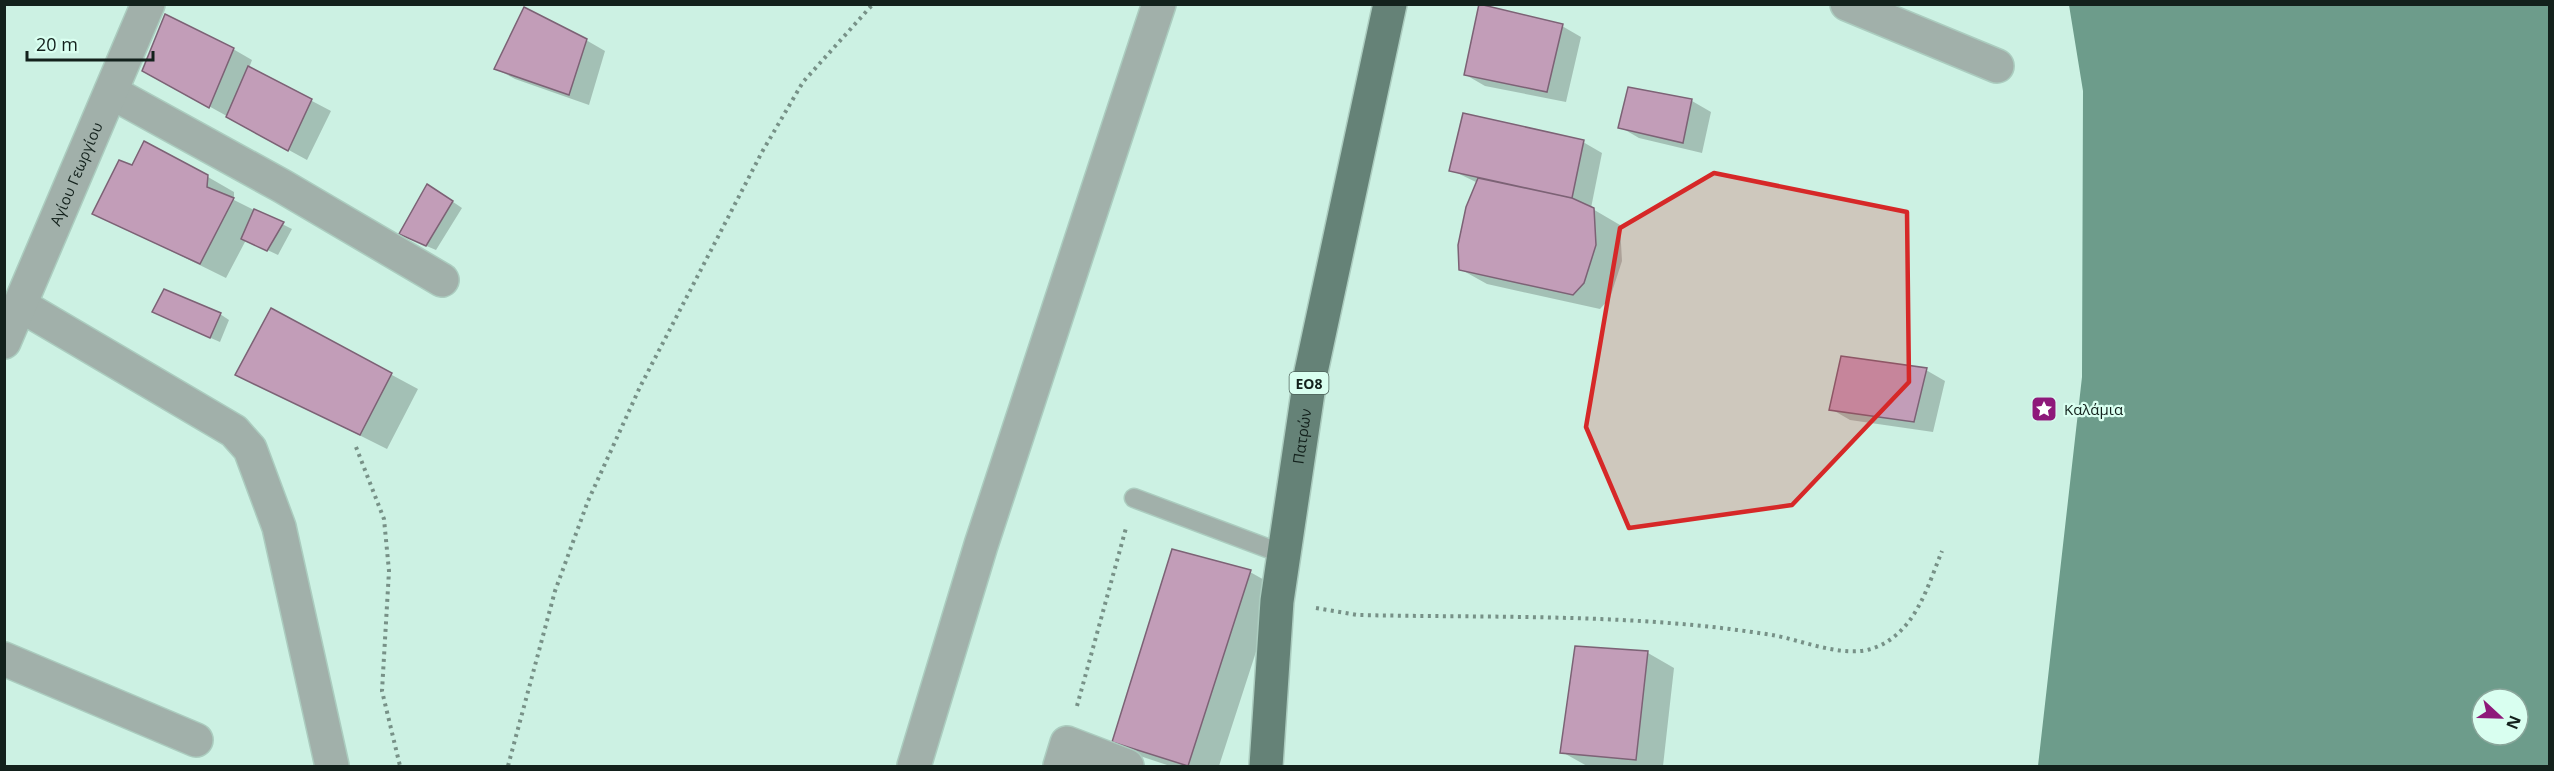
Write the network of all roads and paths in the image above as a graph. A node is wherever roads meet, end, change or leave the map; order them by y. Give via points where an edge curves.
1 (148, 4) edge
2 (873, 4) edge
3 (1159, 4) edge
4 (1390, 4) edge
5 (1846, 4) edge
6 (1997, 66) dead end
7 (111, 92) junction
8 (442, 280) dead end
9 (20, 305) junction
10 (4, 342) edge
11 (356, 447) dead end
12 (1134, 498) joint
13 (1942, 551) dead end
14 (1283, 554) junction
15 (1277, 601) junction
16 (4, 659) edge
17 (196, 740) dead end
18 (1064, 755) edge
19 (332, 766) edge
20 (400, 766) edge
21 (508, 766) edge
22 (914, 766) edge
23 (1127, 766) edge
24 (1266, 766) edge

1 - 7 street, Αγίου Γεωργίου
2 - 21 path via 803,82 762,152 640,387 588,501 555,591
3 - 22 street via 981,545
4 - 14 main road, Πατρών / ΕΟ8 via 1311,372
5 - 6 street
7 - 8 street
7 - 9 street, Αγίου Γεωργίου
9 - 10 street, Αγίου Γεωργίου
9 - 19 street via 234,431 250,449 279,527
11 - 20 path via 384,519 389,571 382,691
12 - 14 lane
12 - 18 path
13 - 15 path via 1919,608 1896,638 1872,649 1846,651 1708,625 1359,615
14 - 15 main road, Πατρών / ΕΟ8
15 - 24 main road, Πατρών / ΕΟ8
16 - 17 street
18 - 23 street

